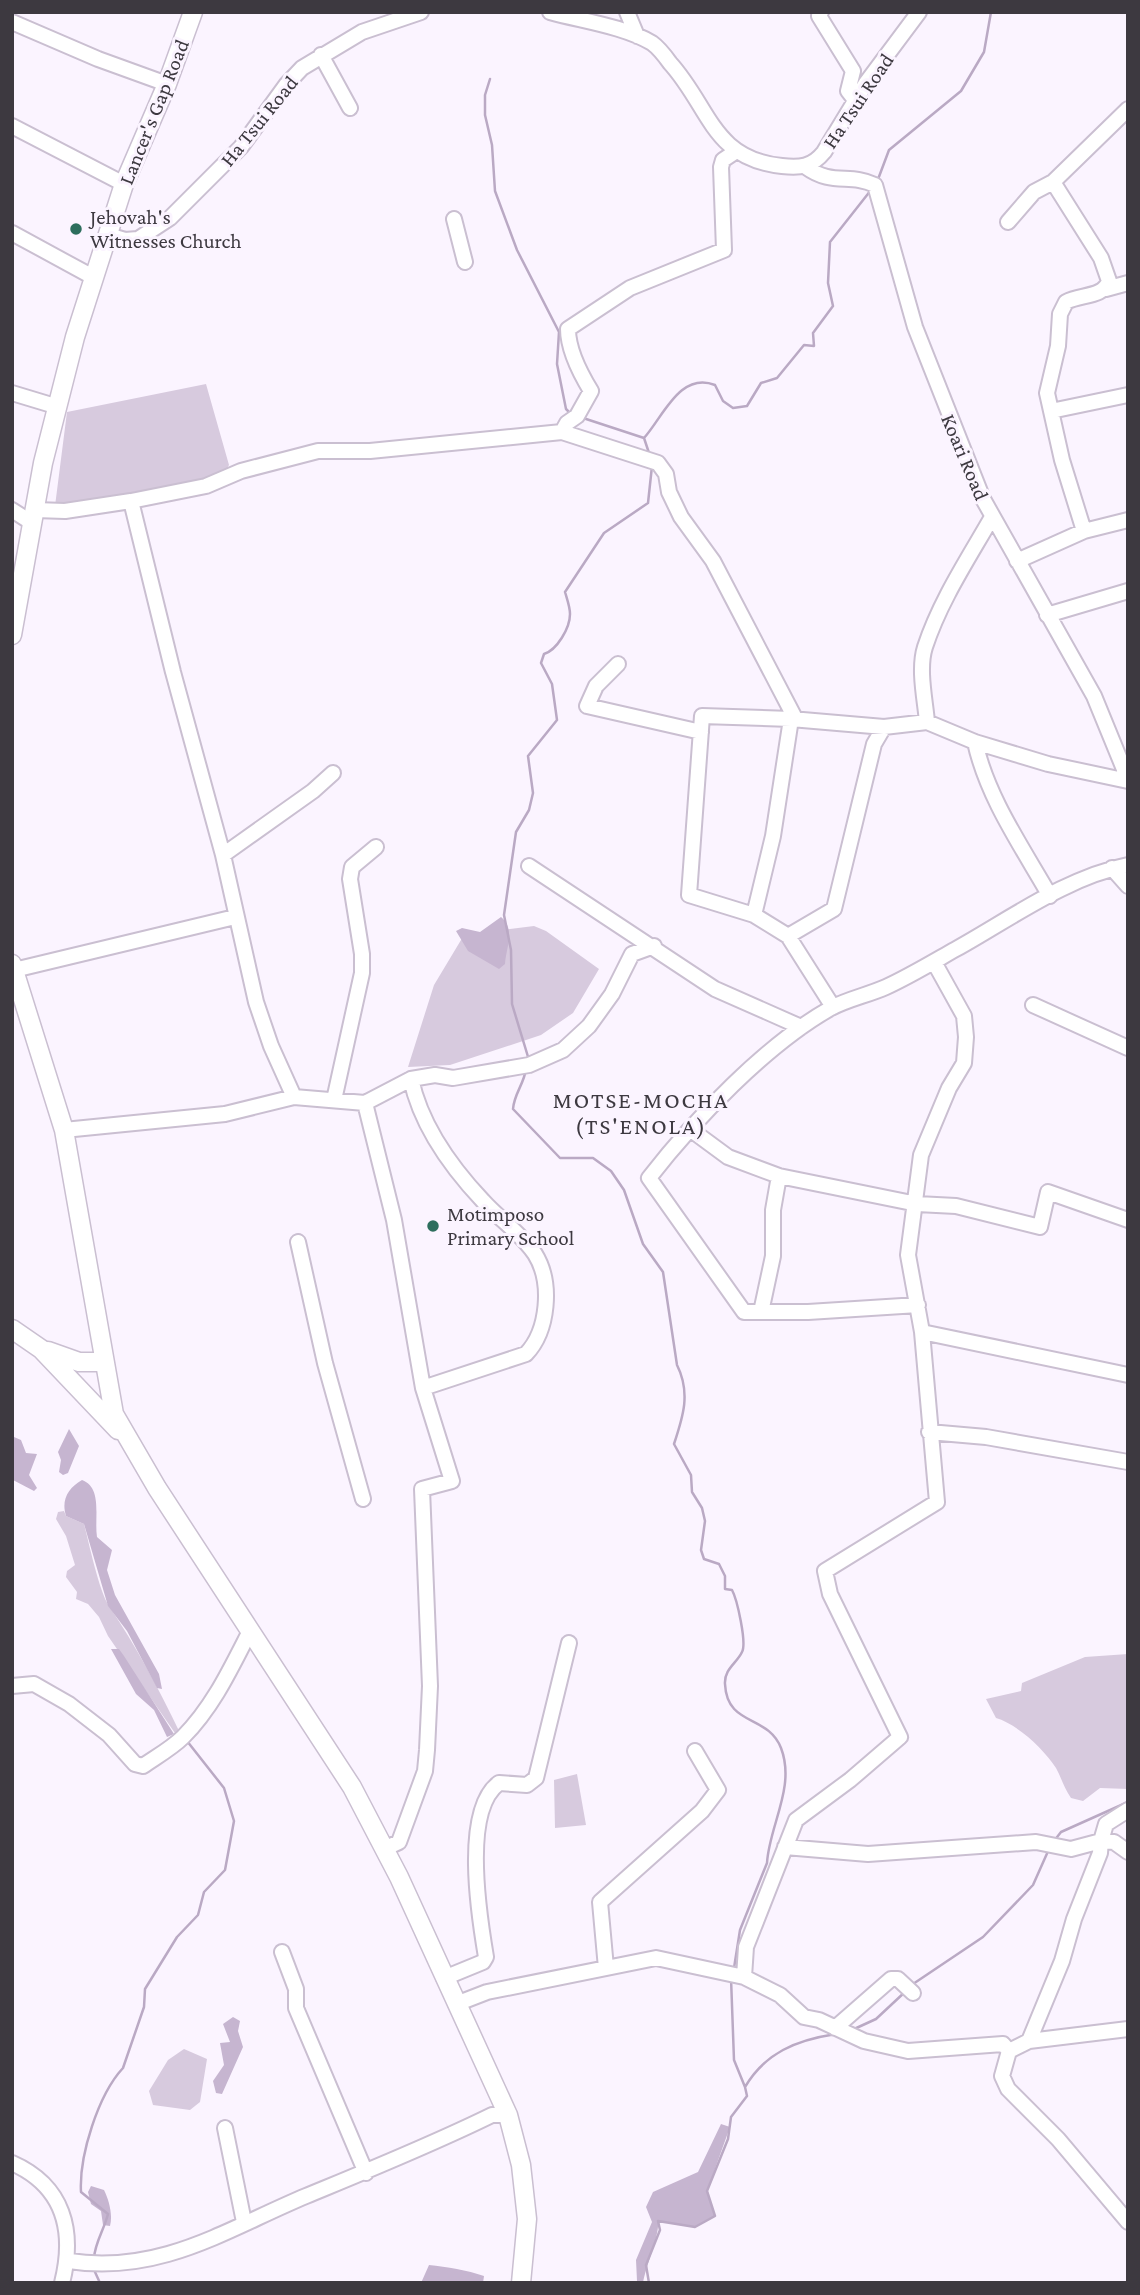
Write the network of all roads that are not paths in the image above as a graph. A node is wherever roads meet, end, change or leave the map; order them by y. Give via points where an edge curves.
1 (192, 12) edge
2 (421, 12) edge
3 (550, 12) edge
4 (627, 12) edge
5 (821, 12) edge
6 (919, 12) edge
7 (12, 22) edge
8 (637, 36) junction
9 (321, 55) junction
10 (167, 84) junction
11 (855, 100) junction
12 (350, 108) dead end
13 (1128, 109) edge
14 (12, 126) edge
15 (735, 152) junction
16 (806, 167) junction
17 (1054, 182) junction
18 (124, 184) junction
19 (454, 219) dead end
20 (1008, 222) dead end
21 (12, 233) edge
22 (105, 243) junction
23 (465, 262) dead end
24 (93, 276) junction
25 (1128, 283) edge
26 (1106, 289) junction
27 (12, 393) edge
28 (1128, 395) edge
29 (55, 406) junction
30 (1051, 411) junction
31 (562, 432) junction
32 (131, 501) junction
33 (12, 510) edge
34 (34, 517) junction
35 (992, 517) junction
36 (1128, 520) edge
37 (1084, 531) junction
38 (1017, 561) junction
39 (1128, 591) edge
40 (1047, 615) junction
41 (12, 634) edge
42 (618, 664) dead end
43 (793, 719) junction
44 (927, 722) junction
45 (884, 727) junction
46 (701, 732) junction
47 (975, 742) junction
48 (332, 773) dead end
49 (1126, 774) edge
50 (376, 846) dead end
51 (223, 855) junction
52 (1128, 865) edge
53 (529, 866) dead end
54 (1112, 869) junction
55 (1128, 886) edge
56 (1049, 896) junction
57 (754, 915) junction
58 (235, 917) junction
59 (788, 936) junction
60 (654, 946) junction
61 (934, 961) junction
62 (13, 967) edge
63 (1032, 1005) dead end
64 (833, 1007) junction
65 (801, 1027) junction
66 (1128, 1048) edge
67 (411, 1079) junction
68 (294, 1097) junction
69 (334, 1100) junction
70 (365, 1103) junction
71 (690, 1129) junction
72 (64, 1130) junction
73 (779, 1176) junction
74 (917, 1204) junction
75 (1128, 1220) edge
76 (298, 1242) dead end
77 (918, 1305) junction
78 (761, 1312) junction
79 (12, 1329) edge
80 (922, 1332) junction
81 (41, 1349) junction
82 (63, 1370) junction
83 (106, 1371) junction
84 (1128, 1375) edge
85 (423, 1388) junction
86 (929, 1432) junction
87 (127, 1438) junction
88 (1128, 1462) edge
89 (363, 1499) dead end
90 (250, 1631) junction
91 (569, 1643) dead end
92 (12, 1686) edge
93 (695, 1751) dead end
94 (1128, 1810) edge
95 (1101, 1841) junction
96 (785, 1847) junction
97 (384, 1849) junction
98 (1128, 1852) edge
99 (282, 1952) dead end
100 (606, 1968) junction
101 (735, 1974) junction
102 (444, 1978) junction
103 (913, 1993) dead end
104 (456, 2004) junction
105 (835, 2028) junction
106 (1128, 2029) edge
107 (1029, 2041) junction
108 (1009, 2050) junction
109 (508, 2115) junction
110 (225, 2128) dead end
111 (12, 2163) edge
112 (366, 2173) junction
113 (1126, 2217) edge
114 (244, 2222) junction
115 (69, 2262) junction
116 (62, 2283) edge
117 (521, 2283) edge

1 - 10 main road, Lancer's Gap Road
2 - 9 street, Ha Tsui Road via 362,32
3 - 8 street
4 - 8 street
5 - 11 street via 819,16 853,71 848,91
6 - 11 street, Ha Tsui Road
7 - 10 street
8 - 15 street via 654,45 680,74
9 - 12 street
9 - 22 street, Ha Tsui Road via 286,85 241,147 170,218 138,239
10 - 18 main road, Lancer's Gap Road
11 - 16 street, Ha Tsui Road via 824,152
13 - 17 street
14 - 18 street
15 - 16 street, Ha Tsui Road via 778,166
15 - 31 street via 721,167 724,250 630,288 568,329 572,350 591,391
16 - 35 street, Koari Road via 820,177 865,180 875,185 938,394
17 - 20 street via 1034,192
17 - 26 street via 1108,272
18 - 22 main road, Lancer's Gap Road
19 - 23 street
21 - 24 street
22 - 24 main road, Lancer's Gap Road
24 - 29 main road, Lancer's Gap Road
25 - 26 street
26 - 30 street via 1073,298 1060,314 1047,393
27 - 29 street
28 - 30 street
29 - 34 main road, Lancer's Gap Road
30 - 37 street
31 - 32 street via 370,451 318,451 241,471 206,486
31 - 43 street via 658,463 681,517 713,561
32 - 34 street
32 - 51 street
33 - 34 street
34 - 41 main road, Lancer's Gap Road
35 - 38 street, Koari Road
35 - 44 street via 947,595 925,648
36 - 37 street
37 - 38 street
38 - 40 street, Koari Road
39 - 40 street
40 - 49 street, Koari Road via 1094,696
42 - 46 street via 596,686 587,706
43 - 45 street
43 - 46 street via 702,716
43 - 57 street
44 - 45 street
44 - 47 street
45 - 59 street via 874,744 834,909
46 - 57 street via 689,895
47 - 49 street via 1048,764
47 - 56 street via 1001,810
48 - 51 street
50 - 69 street via 352,867 350,879 362,973
51 - 58 street
52 - 54 street
53 - 60 street
54 - 55 street
54 - 56 street
56 - 61 street
57 - 59 street
58 - 62 street
58 - 68 street via 256,1002
59 - 64 street
60 - 65 street via 732,998
60 - 67 street via 632,954 612,994 563,1050 518,1067 453,1078
61 - 64 street via 886,987
61 - 74 street via 964,1016 966,1037 964,1063 921,1155
62 - 72 main road
63 - 66 street
64 - 65 street
65 - 71 street
67 - 70 street
67 - 85 street via 436,1144 482,1201 536,1255 546,1296 537,1343 526,1354
68 - 69 street
68 - 72 street via 225,1114
69 - 70 street
70 - 85 street via 394,1220
71 - 73 street via 728,1157
71 - 78 street via 649,1178 738,1307 744,1312
72 - 83 main road
73 - 74 street
73 - 78 street via 773,1256
74 - 75 street via 956,1206 1040,1227 1048,1192
74 - 77 street via 908,1255
76 - 89 street
77 - 78 street
77 - 80 street
79 - 81 main road
80 - 84 street
80 - 86 street
81 - 82 main road
81 - 83 main road
82 - 83 main road via 87,1380
82 - 87 main road
83 - 87 main road via 114,1414
85 - 97 street via 452,1481 422,1489 430,1686 425,1771 399,1842
86 - 88 street via 986,1437
86 - 96 street via 937,1502 825,1572 830,1594 900,1737 796,1820
87 - 90 main road
90 - 92 street via 205,1712 183,1737 143,1766 135,1764 88,1717 47,1690 34,1684
90 - 97 main road via 352,1787
91 - 102 street via 536,1778 527,1785 499,1783 491,1789 481,1812 474,1853 486,1956 483,1962
93 - 100 street via 718,1790 702,1811 600,1902
94 - 95 street via 1106,1824
95 - 96 street via 1071,1849 1036,1842 868,1854
95 - 98 street via 1114,1842
95 - 107 street via 1062,1961
96 - 101 street
97 - 102 main road
99 - 112 street via 296,1989 296,2008
100 - 101 street via 656,1958
100 - 104 street via 488,1992
101 - 105 street via 780,1996 804,2017
102 - 104 main road
103 - 105 street via 898,1979 891,1979
104 - 109 main road
105 - 108 street via 864,2041 908,2051 1003,2044
106 - 107 street
107 - 108 street
108 - 113 street via 1003,2076 1008,2089
109 - 112 street via 492,2115
109 - 117 main road via 527,2219
110 - 114 street
111 - 115 street via 53,2195 65,2219
112 - 114 street
114 - 115 street via 205,2244 159,2258
115 - 116 street

